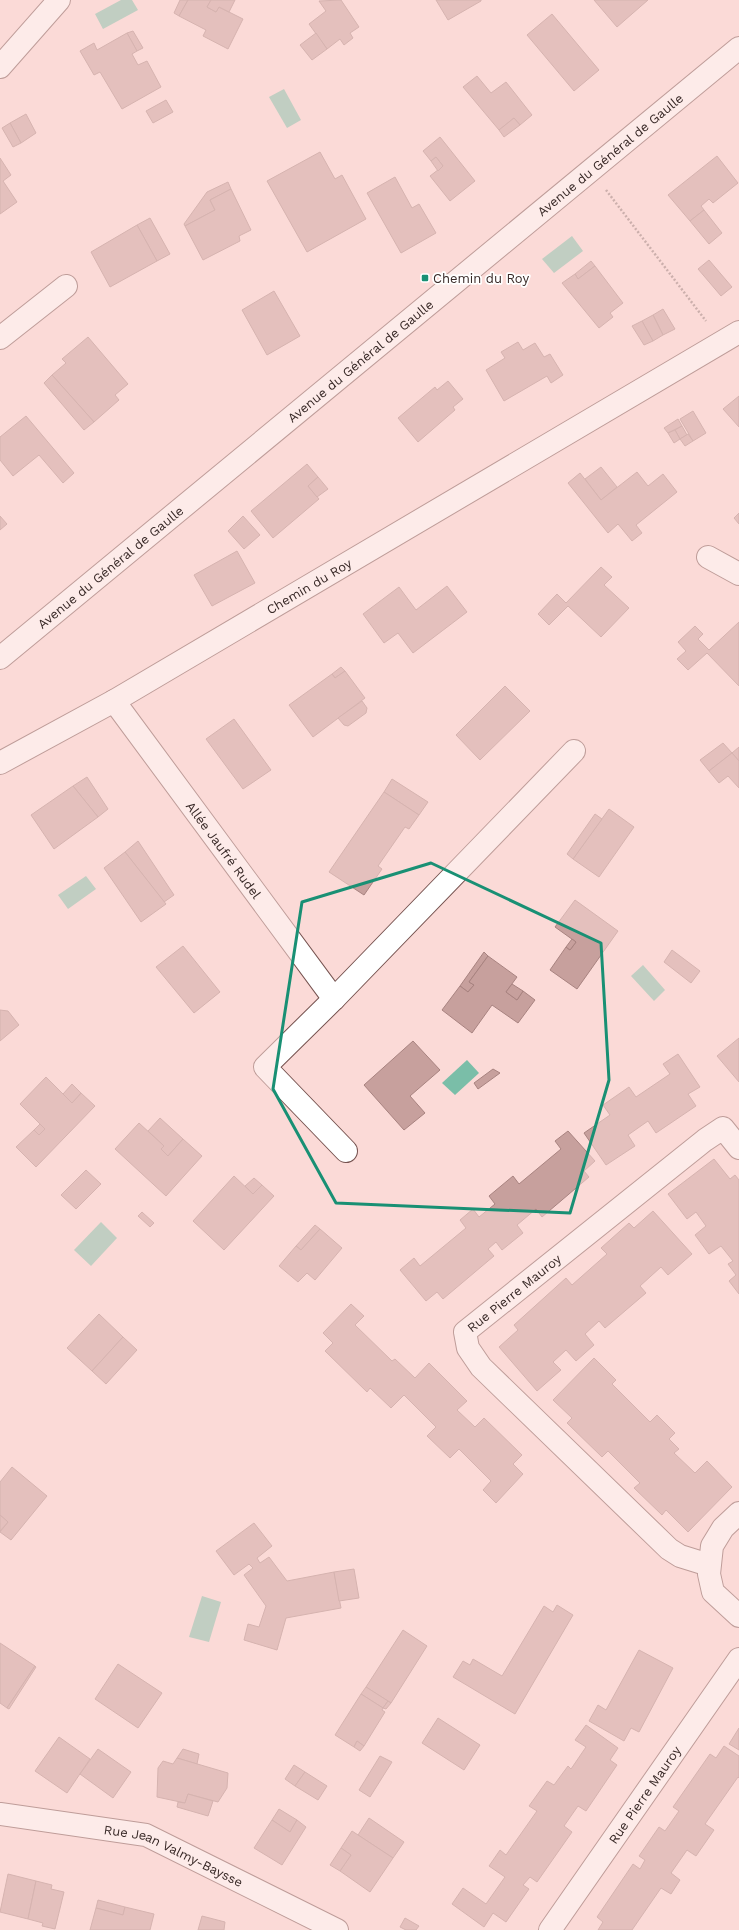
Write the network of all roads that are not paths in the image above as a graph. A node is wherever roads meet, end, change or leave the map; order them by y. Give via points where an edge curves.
1 (59, 0) edge
2 (739, 48) edge
3 (0, 67) edge
4 (66, 286) dead end
5 (730, 337) edge
6 (0, 338) edge
7 (708, 557) dead end
8 (739, 574) edge
9 (0, 658) edge
10 (114, 701) junction
11 (574, 751) dead end
12 (0, 763) edge
13 (334, 999) junction
14 (739, 1148) edge
15 (346, 1151) dead end
16 (739, 1513) edge
17 (709, 1565) junction
18 (739, 1616) edge
19 (739, 1659) edge
20 (0, 1814) edge
21 (337, 1930) edge
22 (550, 1930) edge

1 - 3 street
2 - 9 street, Avenue du Général de Gaulle
4 - 6 street
5 - 10 street, Chemin du Roy
7 - 8 street
10 - 12 street, Chemin du Roy
10 - 13 street, Allée Jaufré Rudel
11 - 13 street
13 - 15 street via 266,1067
14 - 17 street, Rue Pierre Mauroy via 723,1128 465,1332 468,1348 481,1367 669,1549 680,1556
16 - 17 street via 723,1528 712,1546
17 - 18 street via 708,1574 713,1592
19 - 22 street, Rue Pierre Mauroy
20 - 21 street, Rue Jean Valmy-Baysse via 146,1835

